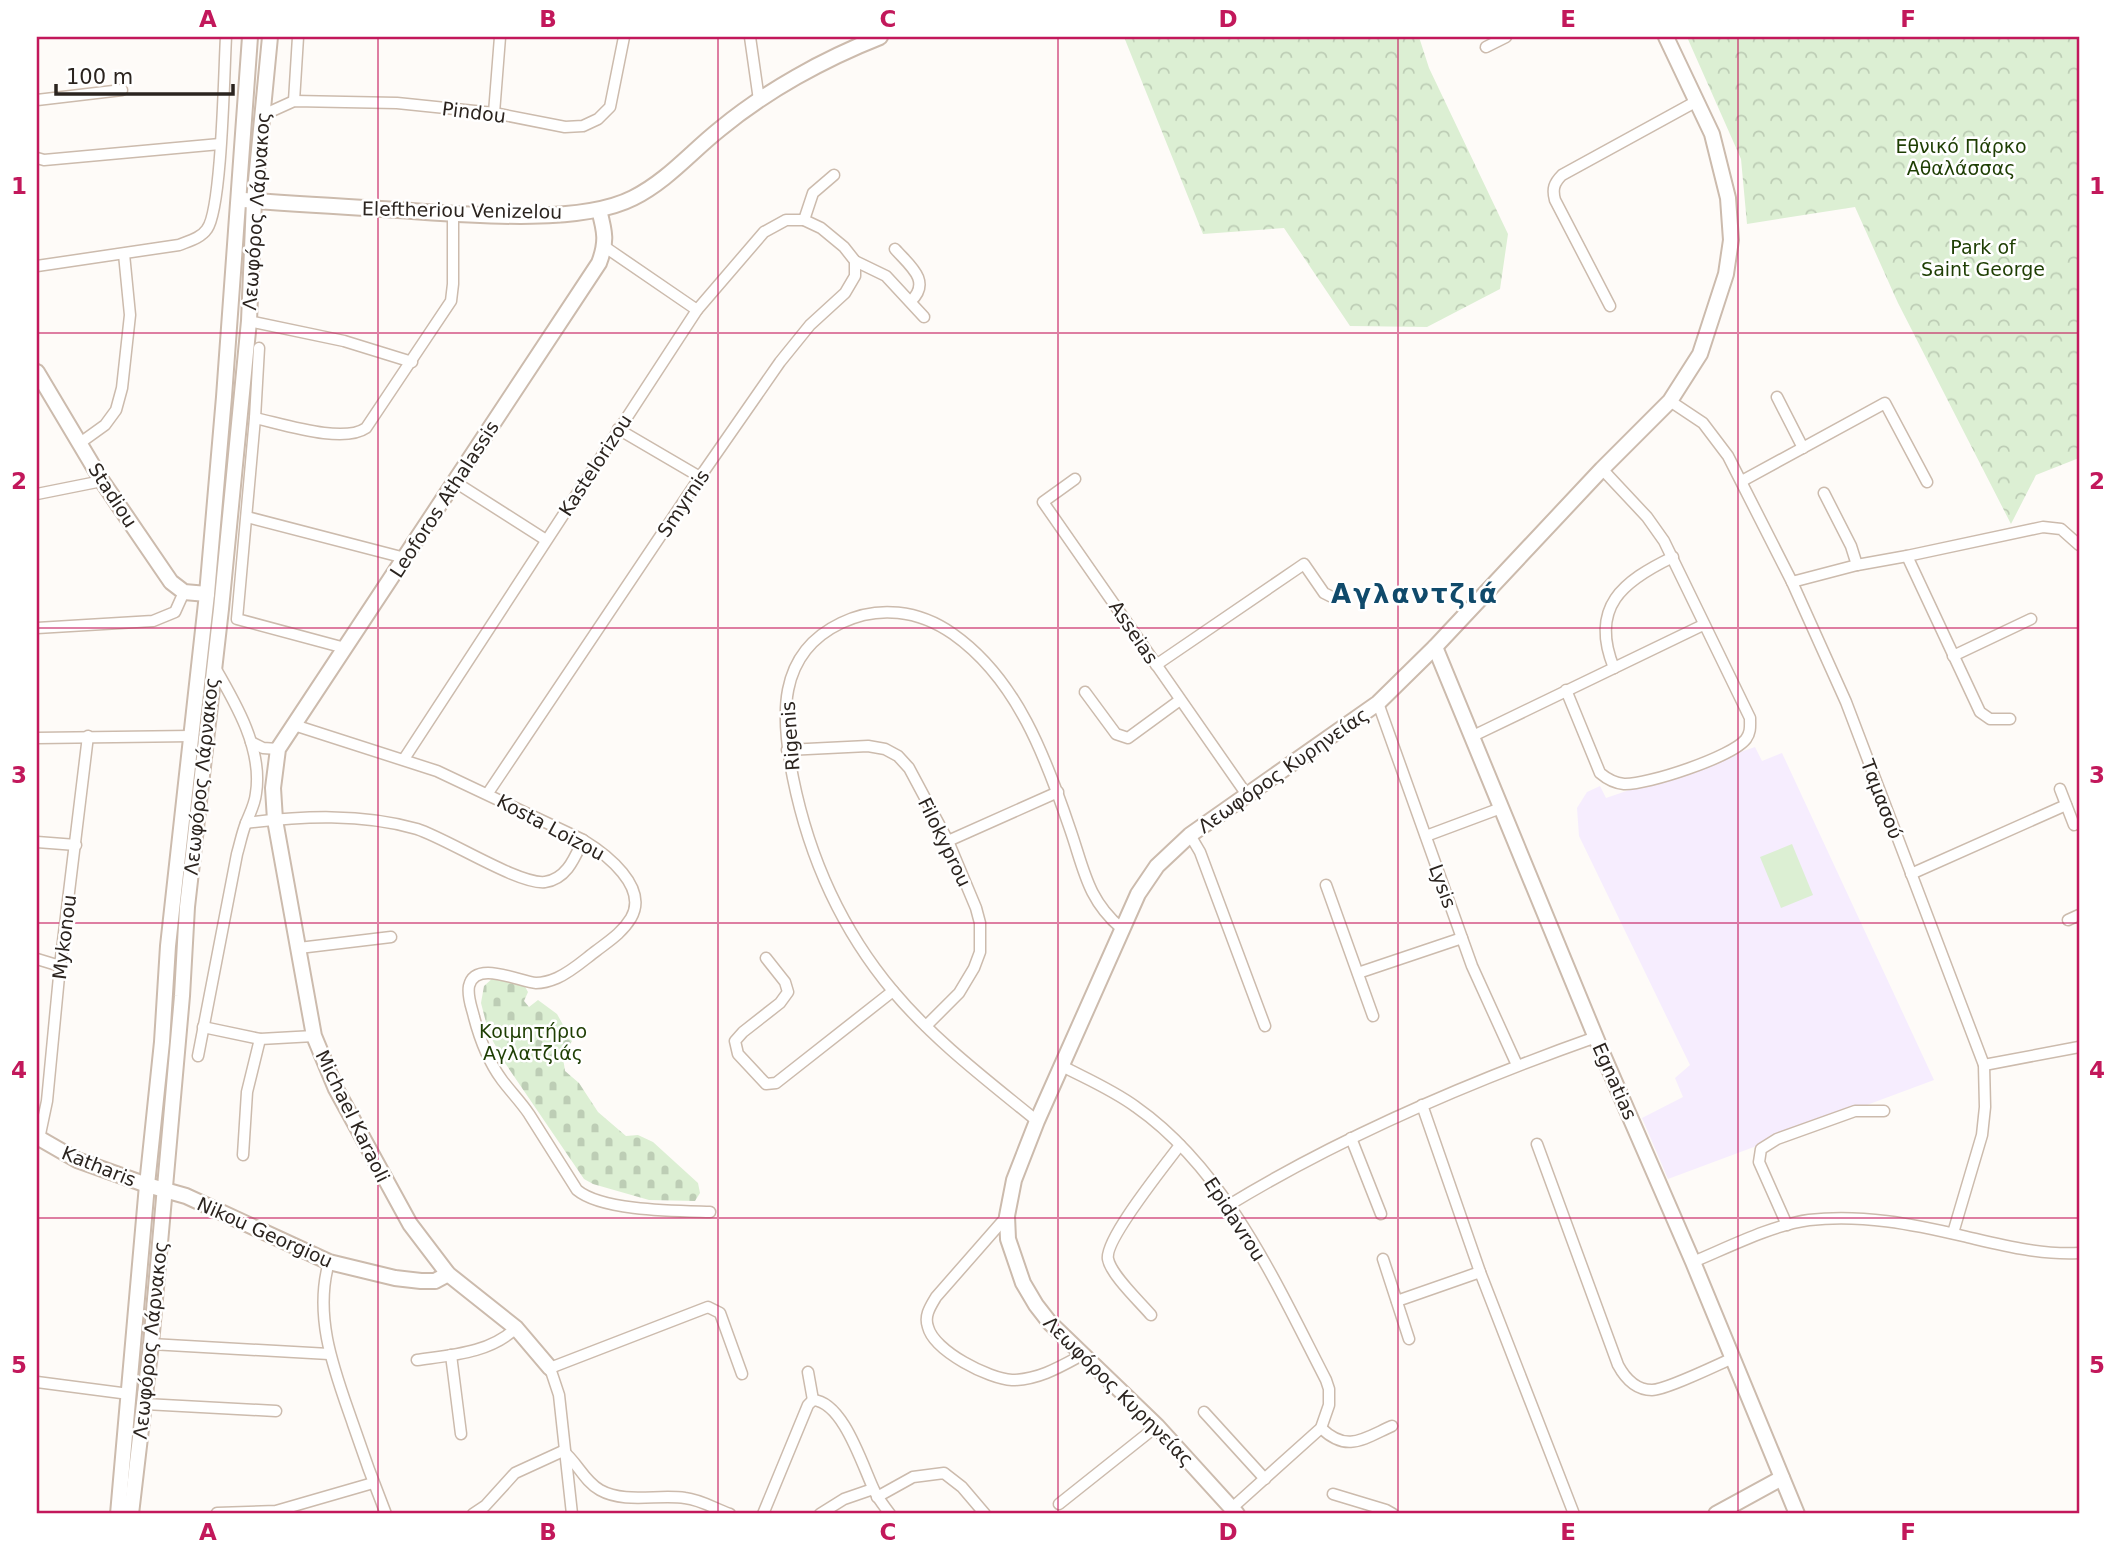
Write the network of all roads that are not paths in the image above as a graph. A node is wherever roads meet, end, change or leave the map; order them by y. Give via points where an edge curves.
1 (226, 37) edge
2 (250, 37) edge
3 (270, 37) edge
4 (298, 37) edge
5 (500, 37) edge
6 (624, 37) edge
7 (750, 37) edge
8 (880, 37) edge
9 (1506, 37) edge
10 (1666, 37) edge
11 (1486, 47) dead end
12 (122, 90) dead end
13 (37, 100) edge
14 (760, 100) junction
15 (293, 101) junction
16 (1697, 101) junction
17 (494, 113) junction
18 (263, 115) junction
19 (220, 144) junction
20 (37, 158) edge
21 (834, 175) dead end
22 (237, 200) junction
23 (254, 201) junction
24 (598, 211) junction
25 (453, 213) junction
26 (804, 220) junction
27 (605, 247) junction
28 (895, 249) dead end
29 (124, 254) junction
30 (855, 261) junction
31 (37, 266) edge
32 (911, 301) junction
33 (1610, 306) dead end
34 (698, 310) junction
35 (924, 317) dead end
36 (249, 321) junction
37 (259, 348) dead end
38 (412, 362) junction
39 (37, 372) edge
40 (1777, 397) dead end
41 (1670, 401) junction
42 (256, 418) junction
43 (618, 429) junction
44 (80, 443) junction
45 (1803, 448) junction
46 (1602, 469) junction
47 (700, 477) junction
48 (1075, 479) dead end
49 (102, 481) junction
50 (1742, 481) junction
51 (455, 482) junction
52 (1927, 482) dead end
53 (1824, 493) dead end
54 (37, 494) edge
55 (247, 517) junction
56 (546, 540) junction
57 (2079, 545) edge
58 (1907, 556) junction
59 (1673, 557) junction
60 (405, 558) junction
61 (1857, 565) junction
62 (1792, 582) junction
63 (184, 592) junction
64 (207, 594) junction
65 (1332, 597) dead end
66 (2031, 620) dead end
67 (1703, 625) junction
68 (37, 628) edge
69 (1435, 647) junction
70 (345, 649) junction
71 (1953, 656) junction
72 (1156, 665) junction
73 (214, 666) junction
74 (1614, 668) junction
75 (1566, 690) junction
76 (1085, 692) dead end
77 (1180, 700) junction
78 (1378, 703) junction
79 (2010, 719) dead end
80 (294, 725) junction
81 (88, 736) junction
82 (192, 736) junction
83 (1473, 736) junction
84 (37, 738) edge
85 (251, 741) junction
86 (278, 749) junction
87 (788, 750) junction
88 (404, 759) junction
89 (2060, 789) dead end
90 (1058, 792) junction
91 (488, 793) junction
92 (1247, 795) junction
93 (2066, 805) junction
94 (1501, 808) junction
95 (275, 820) junction
96 (246, 823) junction
97 (2074, 825) dead end
98 (1189, 835) junction
99 (1426, 836) junction
100 (583, 840) junction
101 (948, 841) junction
102 (37, 842) edge
103 (76, 845) junction
104 (1911, 874) junction
105 (1326, 885) dead end
106 (2079, 915) edge
107 (2068, 920) dead end
108 (1121, 928) junction
109 (391, 937) dead end
110 (1462, 938) junction
111 (299, 948) junction
112 (766, 958) dead end
113 (37, 959) edge
114 (60, 966) junction
115 (1358, 973) junction
116 (893, 991) junction
117 (1373, 1016) dead end
118 (1265, 1026) dead end
119 (203, 1027) junction
120 (926, 1027) junction
121 (314, 1036) junction
122 (1596, 1037) junction
123 (260, 1039) junction
124 (2079, 1047) edge
125 (198, 1056) dead end
126 (1517, 1065) junction
127 (1984, 1065) junction
128 (1062, 1066) junction
129 (1422, 1105) junction
130 (1884, 1111) dead end
131 (1037, 1121) junction
132 (38, 1138) edge
133 (1351, 1138) junction
134 (1537, 1144) dead end
135 (1180, 1145) junction
136 (243, 1155) dead end
137 (146, 1185) junction
138 (164, 1189) junction
139 (1229, 1205) junction
140 (710, 1212) dead end
141 (1381, 1214) dead end
142 (1007, 1216) junction
143 (1787, 1225) junction
144 (1953, 1233) junction
145 (2079, 1253) edge
146 (1382, 1259) dead end
147 (330, 1262) junction
148 (1693, 1262) junction
149 (1480, 1272) junction
150 (448, 1274) junction
151 (1397, 1301) junction
152 (1151, 1315) dead end
153 (516, 1328) junction
154 (1409, 1339) dead end
155 (151, 1345) junction
156 (329, 1354) junction
157 (451, 1355) junction
158 (1083, 1355) junction
159 (1733, 1358) junction
160 (417, 1360) dead end
161 (550, 1368) junction
162 (808, 1372) dead end
163 (742, 1374) dead end
164 (37, 1382) edge
165 (129, 1394) junction
166 (813, 1400) junction
167 (145, 1404) junction
168 (276, 1411) dead end
169 (1205, 1412) dead end
170 (1157, 1426) junction
171 (1392, 1426) dead end
172 (1321, 1428) junction
173 (461, 1434) dead end
174 (563, 1451) junction
175 (1782, 1478) junction
176 (1265, 1479) junction
177 (373, 1483) junction
178 (875, 1493) junction
179 (1333, 1494) dead end
180 (1059, 1504) dead end
181 (1235, 1511) edge
182 (217, 1513) edge
183 (118, 1514) edge
184 (131, 1514) edge
185 (386, 1514) edge
186 (473, 1514) edge
187 (572, 1514) edge
188 (730, 1514) edge
189 (763, 1514) edge
190 (820, 1514) edge
191 (890, 1514) edge
192 (985, 1514) edge
193 (1393, 1514) edge
194 (1574, 1514) edge
195 (1716, 1514) edge
196 (1797, 1514) edge

1 - 19 street
2 - 22 main road, Λεωφόρος Λάρνακος
3 - 18 main road, Λεωφόρος Λάρνακος
4 - 15 street
5 - 17 street
6 - 17 street, Pindou via 610,107 598,119 565,127
7 - 14 street
8 - 14 main road, Eleftheriou Venizelou
9 - 11 street
10 - 16 main road, Λεωφόρος Κυρηνείας
12 - 13 street
14 - 24 main road, Eleftheriou Venizelou via 634,198
15 - 17 street, Pindou via 397,103
15 - 18 street, Pindou
16 - 33 street via 1556,181 1555,201
16 - 41 main road, Λεωφόρος Κυρηνείας via 1721,166 1731,240 1721,293 1700,354
18 - 23 main road, Λεωφόρος Λάρνακος
19 - 20 street
19 - 29 street via 213,218 207,230 179,245
21 - 26 street via 813,193
22 - 23 main road, Eleftheriou Venizelou
22 - 64 main road, Λεωφόρος Λάρνακος
23 - 25 main road, Eleftheriou Venizelou
23 - 36 main road, Λεωφόρος Λάρνακος
24 - 25 main road, Eleftheriou Venizelou
24 - 27 main road
25 - 38 street via 450,301
26 - 30 street via 821,228
26 - 34 street, Kastelorizou via 786,220 764,232
27 - 34 street
27 - 51 main road, Leoforos Athalassis via 599,264
28 - 32 street via 919,278 918,294
29 - 31 street
29 - 44 street via 130,315 122,388 116,411
30 - 32 street via 886,276
30 - 47 street, Smyrnis via 855,276 845,293 810,325 780,362
32 - 35 street
34 - 43 street, Kastelorizou
36 - 38 street via 344,341
36 - 73 main road, Λεωφόρος Λάρνακος
37 - 42 street
38 - 42 street via 372,422 360,432 337,435
39 - 44 main road, Stadiou
40 - 45 street
41 - 46 main road, Λεωφόρος Κυρηνείας
41 - 50 street, Ταμασού via 1703,423
42 - 55 street
43 - 47 street
43 - 56 street, Kastelorizou
44 - 49 main road, Stadiou
45 - 50 street
45 - 52 street via 1885,404
46 - 59 street via 1647,517
46 - 69 main road, Λεωφόρος Κυρηνείας
47 - 91 street, Smyrnis
48 - 72 street, Asseias via 1043,502
49 - 54 street
49 - 63 main road, Stadiou via 172,582
50 - 62 street, Ταμασού
51 - 56 street
51 - 60 main road, Leoforos Athalassis
53 - 61 street
55 - 60 street
55 - 70 street via 237,619
56 - 88 street, Kastelorizou
57 - 58 street via 2061,528 2043,527
58 - 61 street
58 - 71 street
59 - 67 street
59 - 74 street via 1632,579 1616,597 1605,634
60 - 70 main road, Leoforos Athalassis
61 - 62 street
62 - 104 street, Ταμασού via 1846,702
63 - 64 main road
63 - 68 street via 175,612 153,621
64 - 82 main road, Λεωφόρος Λάρνακος
65 - 72 street via 1324,593 1304,564
66 - 71 street
67 - 74 street
67 - 75 street via 1750,718 1751,730 1734,750 1639,783 1610,781 1590,753
69 - 78 main road, Λεωφόρος Κυρηνείας
69 - 83 main road, Egnatias
70 - 80 main road, Leoforos Athalassis
71 - 79 street via 1984,718
72 - 77 street, Asseias
73 - 85 street
73 - 138 main road, Λεωφόρος Λάρνακος via 187,907
74 - 75 street
75 - 83 street
76 - 77 street via 1116,734 1128,738
77 - 92 street, Asseias
78 - 92 main road, Λεωφόρος Κυρηνείας
78 - 99 street, Lysis
80 - 86 main road, Leoforos Athalassis
80 - 88 street, Kosta Loizou
81 - 82 street
81 - 84 street
81 - 103 street, Mykonou
82 - 137 main road, Λεωφόρος Λάρνακος
83 - 94 main road, Egnatias
85 - 86 street
85 - 96 street via 257,779
86 - 95 main road, Michael Karaoli
87 - 90 street, Rigenis via 787,693 806,649 827,630 854,617 880,612 915,614 954,635 985,662 1020,709
87 - 101 street, Filokyprou via 868,746 898,756
87 - 116 street, Rigenis via 811,850 829,893 857,943
88 - 91 street, Kosta Loizou
89 - 93 street
90 - 101 street
90 - 108 street, Rigenis via 1088,887 1100,908
91 - 100 street, Kosta Loizou
92 - 98 main road, Λεωφόρος Κυρηνείας
93 - 97 street
93 - 104 street
94 - 99 street
94 - 122 main road, Egnatias
95 - 96 street
95 - 100 street via 358,819 415,829 512,873 544,882 568,869
95 - 111 main road, Michael Karaoli
96 - 119 street
98 - 108 main road, Λεωφόρος Κυρηνείας via 1157,866
98 - 118 street via 1200,852
99 - 110 street, Lysis
100 - 140 street, Kosta Loizou via 605,853 623,874 634,898 631,918 618,935 559,977 534,983 504,975 476,975 469,985 469,998 480,1038 496,1071 586,1198 615,1205
101 - 120 street, Filokyprou via 976,908 979,952 959,993
102 - 103 street
103 - 114 street, Mykonou
104 - 127 street, Ταμασού
105 - 115 street
106 - 107 street
108 - 128 main road, Λεωφόρος Κυρηνείας
109 - 111 street
110 - 115 street
110 - 126 street, Lysis
111 - 121 main road, Michael Karaoli
112 - 116 street via 788,992 738,1037 735,1045 766,1084 776,1083
113 - 114 street
114 - 132 street, Mykonou via 47,1101
115 - 117 street
116 - 120 street, Rigenis
119 - 123 street
119 - 125 street
120 - 131 street, Rigenis
121 - 123 street
121 - 150 main road, Michael Karaoli via 335,1090 378,1170 410,1224
122 - 126 street
122 - 148 main road, Egnatias
123 - 136 street via 247,1092
124 - 127 street
126 - 129 street
127 - 144 street, Ταμασού via 1982,1135
128 - 131 main road, Λεωφόρος Κυρηνείας
128 - 135 street, Epidavrou via 1138,1108
129 - 133 street
129 - 149 street
130 - 143 street via 1856,1111 1761,1149 1759,1162
131 - 142 main road, Λεωφόρος Κυρηνείας via 1014,1180
132 - 137 main road, Katharis via 77,1160
133 - 139 street
133 - 141 street
134 - 159 street via 1618,1365 1627,1378 1650,1391
135 - 139 street, Epidavrou
135 - 152 street via 1125,1219 1108,1251 1111,1266
137 - 138 main road, Katharis
137 - 165 main road, Λεωφόρος Λάρνακος
138 - 147 main road, Nikou Georgiou
138 - 155 main road, Λεωφόρος Λάρνακος
139 - 172 street, Epidavrou via 1326,1380 1329,1405
142 - 158 main road, Λεωφόρος Κυρηνείας via 1008,1239 1023,1283 1050,1323
142 - 158 street via 936,1297 926,1320 930,1334 974,1368 1014,1380 1041,1375
143 - 144 street via 1866,1218
143 - 148 street
144 - 145 street via 2031,1251
146 - 151 street
147 - 150 main road, Nikou Georgiou via 421,1281 435,1281
147 - 156 street via 324,1306
148 - 159 main road, Egnatias
149 - 151 street
149 - 194 street
150 - 153 main road, Michael Karaoli
151 - 154 street
153 - 157 street via 484,1348
153 - 161 main road, Michael Karaoli
155 - 156 street
155 - 167 main road, Λεωφόρος Λάρνακος
156 - 177 street
157 - 160 street
157 - 173 street
158 - 170 main road, Λεωφόρος Κυρηνείας
159 - 175 main road, Egnatias
161 - 163 street via 708,1307 720,1312
161 - 174 street via 559,1395
162 - 166 street
164 - 165 street
165 - 183 main road, Λεωφόρος Λάρνακος
166 - 178 street via 823,1403 845,1427
166 - 189 street
167 - 168 street
167 - 184 main road, Λεωφόρος Λάρνακος
169 - 176 street
170 - 180 street
170 - 181 main road, Λεωφόρος Κυρηνείας
171 - 172 street via 1350,1443
172 - 176 street
174 - 186 street via 515,1473
174 - 187 street
174 - 188 street via 602,1492 699,1500
175 - 195 main road
175 - 196 main road, Egnatias
176 - 181 street
177 - 182 street via 276,1511
177 - 185 street
178 - 190 street via 844,1499
178 - 191 street
178 - 192 street via 913,1477 944,1473
179 - 193 street

